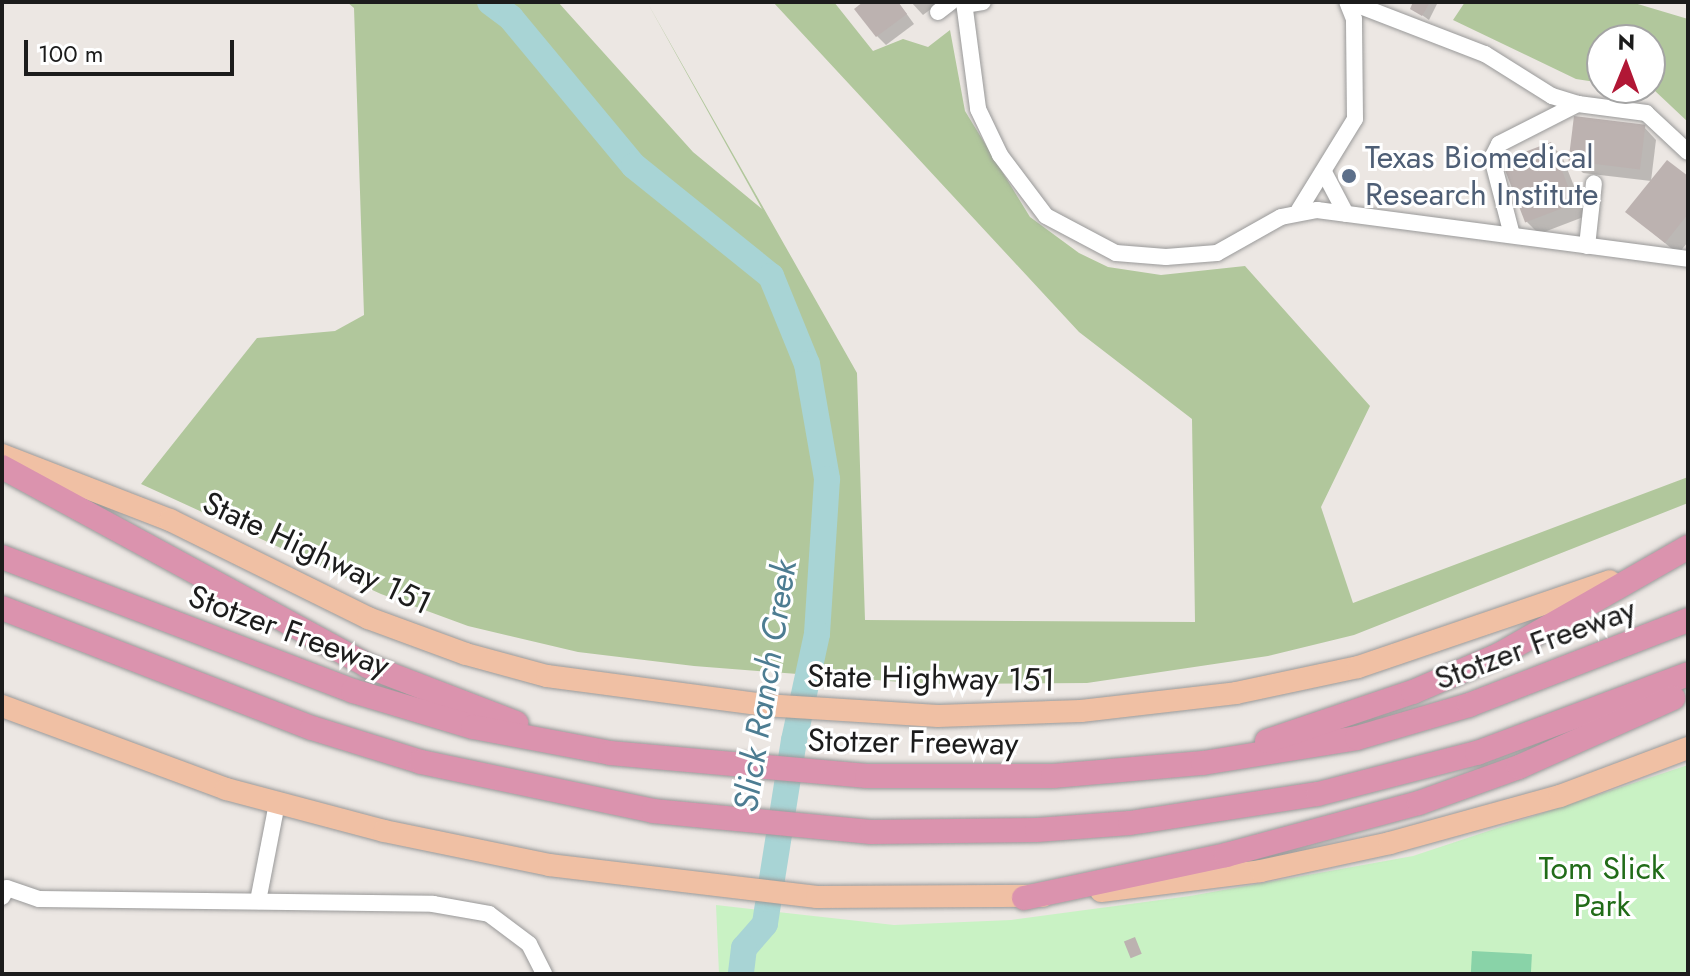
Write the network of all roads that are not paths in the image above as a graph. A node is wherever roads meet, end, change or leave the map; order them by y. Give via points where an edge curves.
1 (983, 2) edge
2 (1349, 2) edge
3 (954, 5) edge
4 (1578, 104) junction
5 (1688, 152) edge
6 (1325, 174) junction
7 (1594, 183) dead end
8 (1299, 210) junction
9 (1346, 214) junction
10 (1512, 235) junction
11 (1587, 246) junction
12 (1688, 259) edge
13 (2, 455) edge
14 (2, 467) edge
15 (1688, 547) edge
16 (2, 557) edge
17 (2, 608) edge
18 (1688, 620) edge
19 (1688, 674) edge
20 (1688, 691) edge
21 (2, 706) edge
22 (1688, 748) edge
23 (610, 753) junction
24 (1203, 763) junction
25 (277, 803) junction
26 (4, 890) edge
27 (1024, 898) junction
28 (258, 901) junction
29 (544, 974) edge

1 - 3 street
2 - 4 street via 1485,54 1552,96
2 - 6 street via 1354,19 1355,119
3 - 8 street via 978,109 1027,196 1069,231 1116,253 1192,256 1217,253
4 - 5 street via 1646,113
4 - 10 street via 1499,144 1492,158
6 - 8 street
6 - 9 street
7 - 11 street
8 - 9 street
9 - 10 street
10 - 11 street
11 - 12 street
13 - 15 main road, State Highway 151 via 170,520 368,618 466,654 547,676 701,698 938,716 1081,711 1236,693 1358,667 1578,595
14 - 23 highway via 368,666 473,709
15 - 24 highway via 1473,667
16 - 23 highway, Stotzer Freeway via 353,691 473,727
17 - 19 highway via 326,733 500,782 653,811 871,832 1130,823 1318,794 1477,753
18 - 24 highway, Stotzer Freeway via 1469,705 1385,730
20 - 27 highway via 1519,767 1419,803 1226,855
21 - 25 main road
22 - 27 main road via 1560,796 1390,843 1261,871
23 - 24 highway, Stotzer Freeway via 867,776 994,778
25 - 27 main road via 449,845 675,883 869,899
25 - 28 street
26 - 28 street via 39,899
28 - 29 street via 433,904 489,914 529,944

